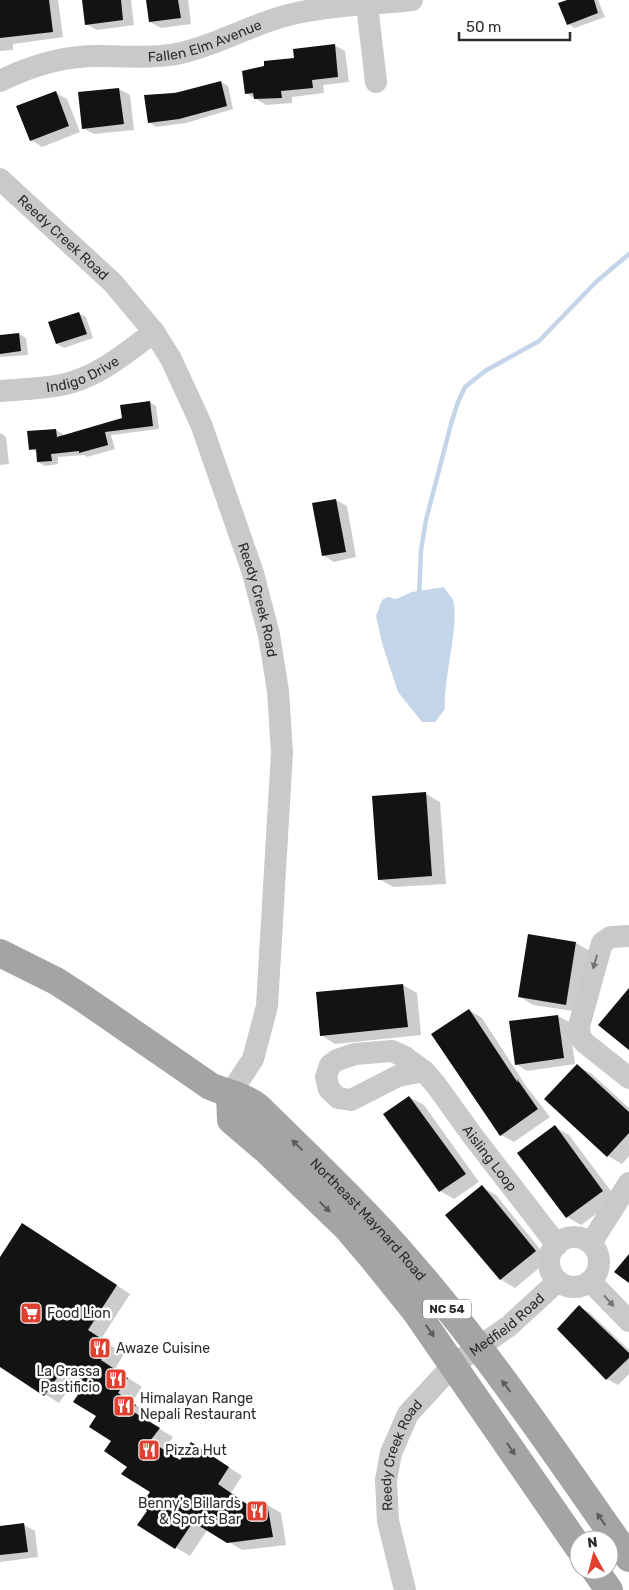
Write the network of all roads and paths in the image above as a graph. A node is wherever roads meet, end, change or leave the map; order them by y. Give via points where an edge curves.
1 (412, 0) edge
2 (367, 5) junction
3 (0, 81) edge
4 (376, 82) dead end
5 (0, 179) edge
6 (154, 332) junction
7 (0, 392) edge
8 (629, 936) edge
9 (0, 953) edge
10 (424, 1071) dead end
11 (629, 1078) edge
12 (230, 1094) junction
13 (629, 1183) edge
14 (591, 1244) junction
15 (557, 1245) junction
16 (558, 1281) junction
17 (590, 1281) junction
18 (629, 1320) edge
19 (479, 1348) junction
20 (453, 1365) junction
21 (569, 1533) edge
22 (629, 1558) edge
23 (405, 1590) edge

1 - 2 street, Fallen Elm Avenue
2 - 3 street, Fallen Elm Avenue via 282,17 180,53 155,57 77,57 41,64
2 - 4 street
5 - 6 street, Reedy Creek Road via 113,283
6 - 7 street, Indigo Drive via 110,364 80,379 62,385
6 - 12 street, Reedy Creek Road via 171,359 200,424 253,572 269,635 278,691 282,752 267,1006 253,1059
8 -> 11 street via 611,937 602,943 579,1026 580,1037 585,1043
9 - 12 main road, Northeast Maynard Road / NC 54 via 56,981 210,1086
10 - 15 street, Aisling Loop
19 -> 12 main road, Northeast Maynard Road / NC 54 via 412,1264 360,1208 258,1107 247,1098
12 -> 20 main road, Northeast Maynard Road / NC 54 via 231,1120 347,1228 416,1312
13 - 14 street
14 - 15 street via 577,1238 563,1240
14 - 17 street via 599,1258 599,1266
15 - 16 street via 550,1259
16 - 17 street via 578,1287
16 - 19 street, Medfield Road via 509,1326
17 -> 18 street
19 - 20 street, Medfield Road
22 -> 19 main road, Northeast Maynard Road / NC 54
20 -> 21 main road, Northeast Maynard Road / NC 54
20 - 23 street, Reedy Creek Road via 408,1414 391,1453 386,1480 388,1521

